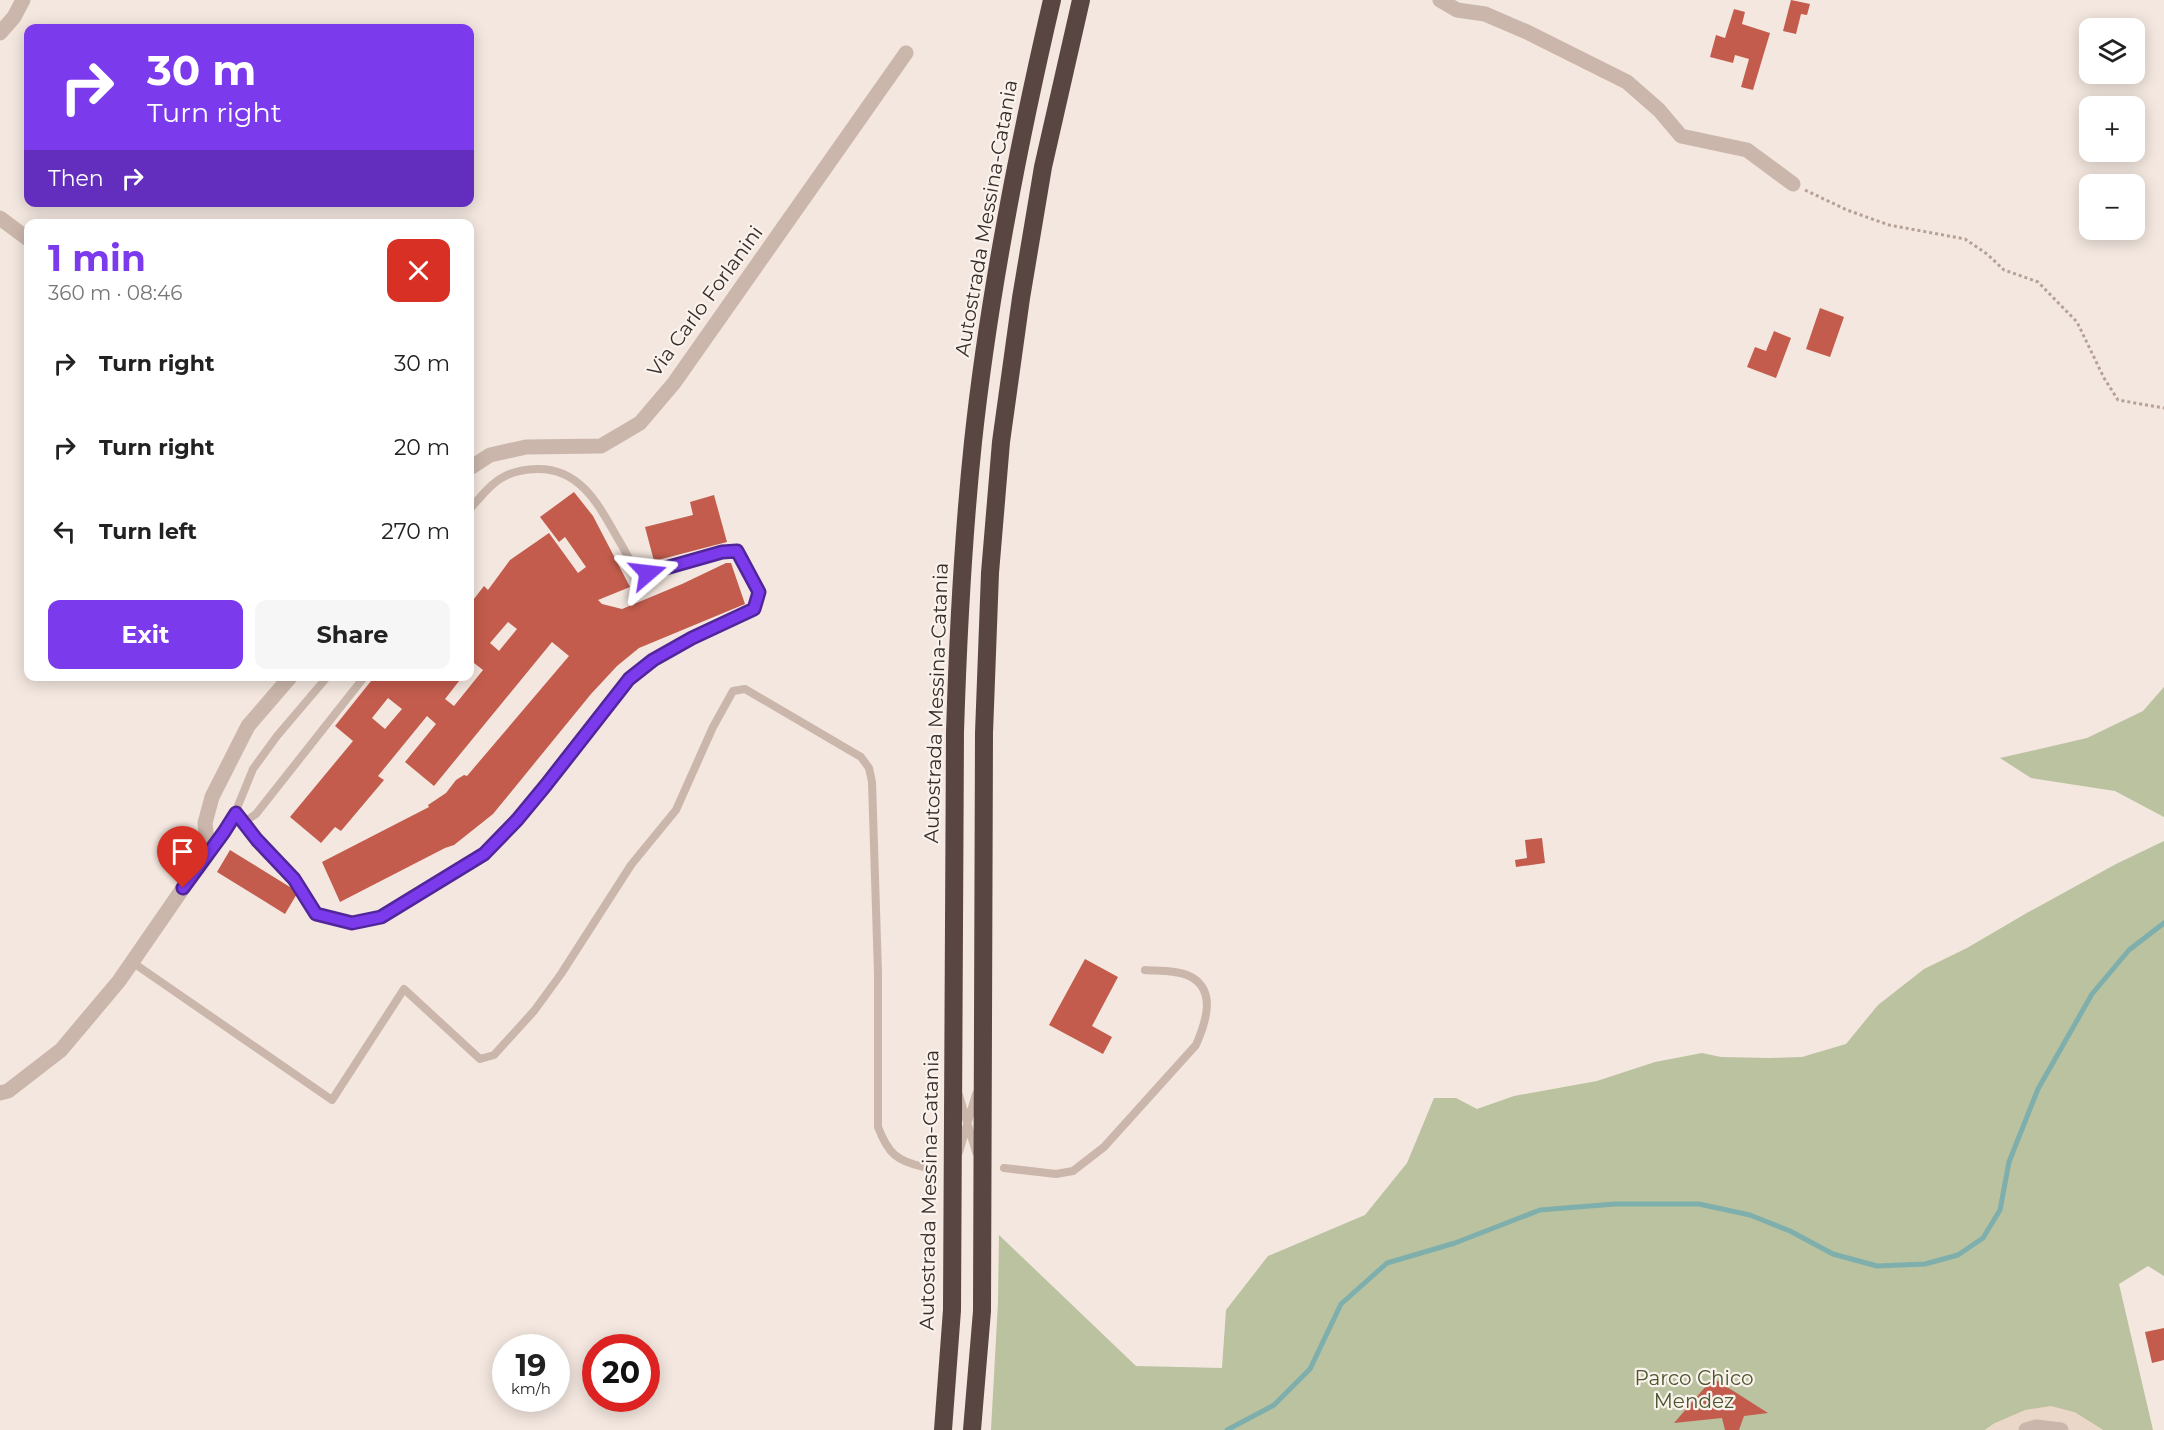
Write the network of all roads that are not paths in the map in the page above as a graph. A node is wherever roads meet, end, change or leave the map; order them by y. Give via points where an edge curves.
1 (23, 0) edge
2 (1052, 0) edge
3 (1081, 0) edge
4 (1440, 0) edge
5 (0, 33) edge
6 (906, 52) dead end
7 (1793, 184) road end
8 (0, 218) edge
9 (24, 236) edge
10 (474, 465) edge
11 (474, 505) edge
12 (287, 681) edge
13 (324, 681) edge
14 (361, 681) edge
15 (236, 813) junction
16 (243, 823) junction
17 (208, 852) junction
18 (132, 962) junction
19 (1145, 970) dead end
20 (953, 1074) junction
21 (983, 1074) junction
22 (0, 1094) edge
23 (968, 1124) junction
24 (924, 1167) dead end
25 (1004, 1168) dead end
26 (953, 1173) junction
27 (982, 1174) junction
28 (944, 1423) edge
29 (972, 1430) edge
30 (2026, 1430) edge
31 (2061, 1430) edge

1 - 5 street
2 - 20 highway, Autostrada Messina-Catania via 1016,161 993,294 968,494 955,732
3 - 21 highway via 1045,157 1024,277 996,497 984,722
4 - 7 street via 1457,10 1485,14 1527,32 1627,82 1681,136 1747,150
6 - 10 street, Via Carlo Forlanini via 674,383 640,423 602,446 526,447 490,455
8 - 9 street
11 - 16 lane via 497,479 511,473 528,469 561,473 585,487 633,564 648,573 737,551 759,592 754,609 692,638 629,679 517,820 484,854 381,917 352,923 316,914 294,879
12 - 17 street via 248,726 212,797 205,823
13 - 15 lane via 253,769
14 - 16 lane via 256,814
15 - 16 lane
15 - 17 lane
17 - 18 street
18 - 22 street via 61,1050
18 - 24 lane via 332,1100 404,989 480,1059 494,1055 534,1011 630,865 676,810 713,726 733,691 745,689 861,757 868,768 872,782 878,973 878,1127 892,1154
19 - 25 lane via 1185,974 1199,981 1208,1008 1196,1045 1104,1147 1073,1171 1056,1174
20 - 23 lane
20 - 26 highway, Autostrada Messina-Catania
21 - 23 lane
21 - 27 highway
23 - 26 lane
23 - 27 lane
26 - 28 highway, Autostrada Messina-Catania via 952,1310
27 - 29 highway via 982,1311
30 - 31 street

